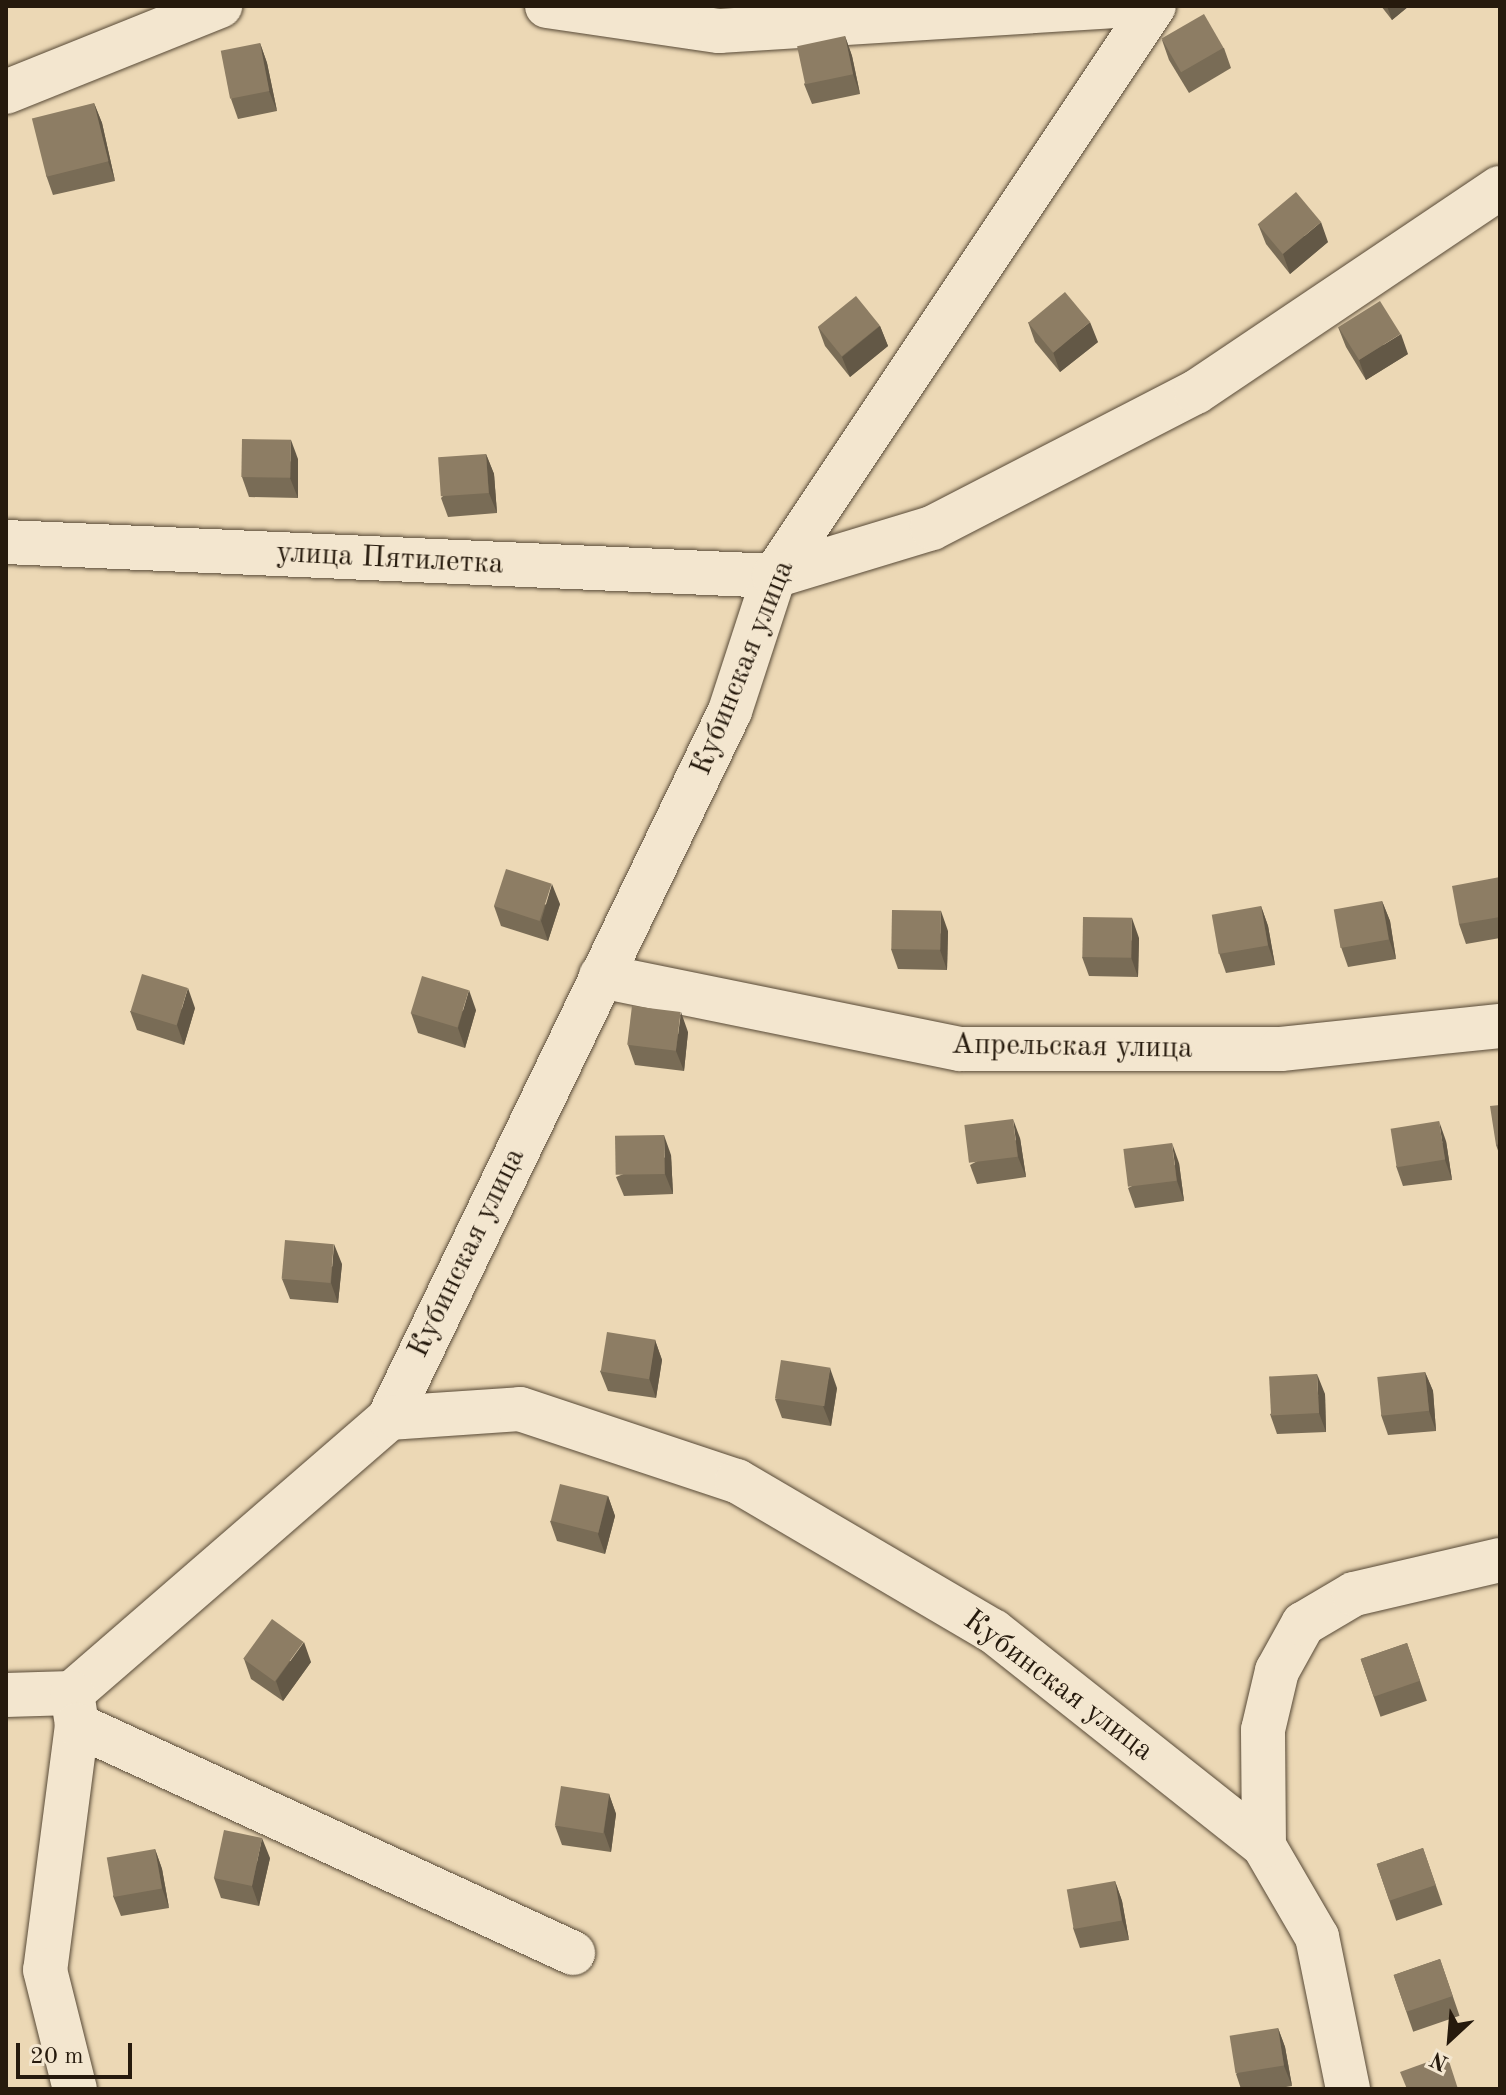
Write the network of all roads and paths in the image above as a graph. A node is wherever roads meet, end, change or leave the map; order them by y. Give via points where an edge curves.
1 (220, 6) edge
2 (547, 6) edge
3 (1115, 6) edge
4 (1154, 6) edge
5 (6, 92) edge
6 (1500, 188) edge
7 (6, 542) edge
8 (774, 576) junction
9 (601, 976) junction
10 (1500, 1026) edge
11 (389, 1418) junction
12 (1500, 1560) edge
13 (6, 1695) edge
14 (74, 1709) junction
15 (1264, 1846) junction
16 (573, 1953) dead end
17 (75, 2089) edge
18 (1348, 2089) edge

1 - 5 street
2 - 3 street via 719,31
4 - 8 street, Кубинская улица
6 - 8 street, улица Пятилетка via 1196,392 932,528
7 - 8 street, улица Пятилетка
8 - 9 street, Кубинская улица via 730,711
9 - 10 street, Апрельская улица via 960,1049 1281,1049
9 - 11 street, Кубинская улица
11 - 14 street, Кубинская улица
11 - 15 street, Кубинская улица via 520,1409 737,1481 993,1631
12 - 15 street via 1354,1594 1303,1624 1277,1671 1263,1730
13 - 14 street
14 - 16 street
14 - 17 street via 45,1970
15 - 18 street via 1317,1937

